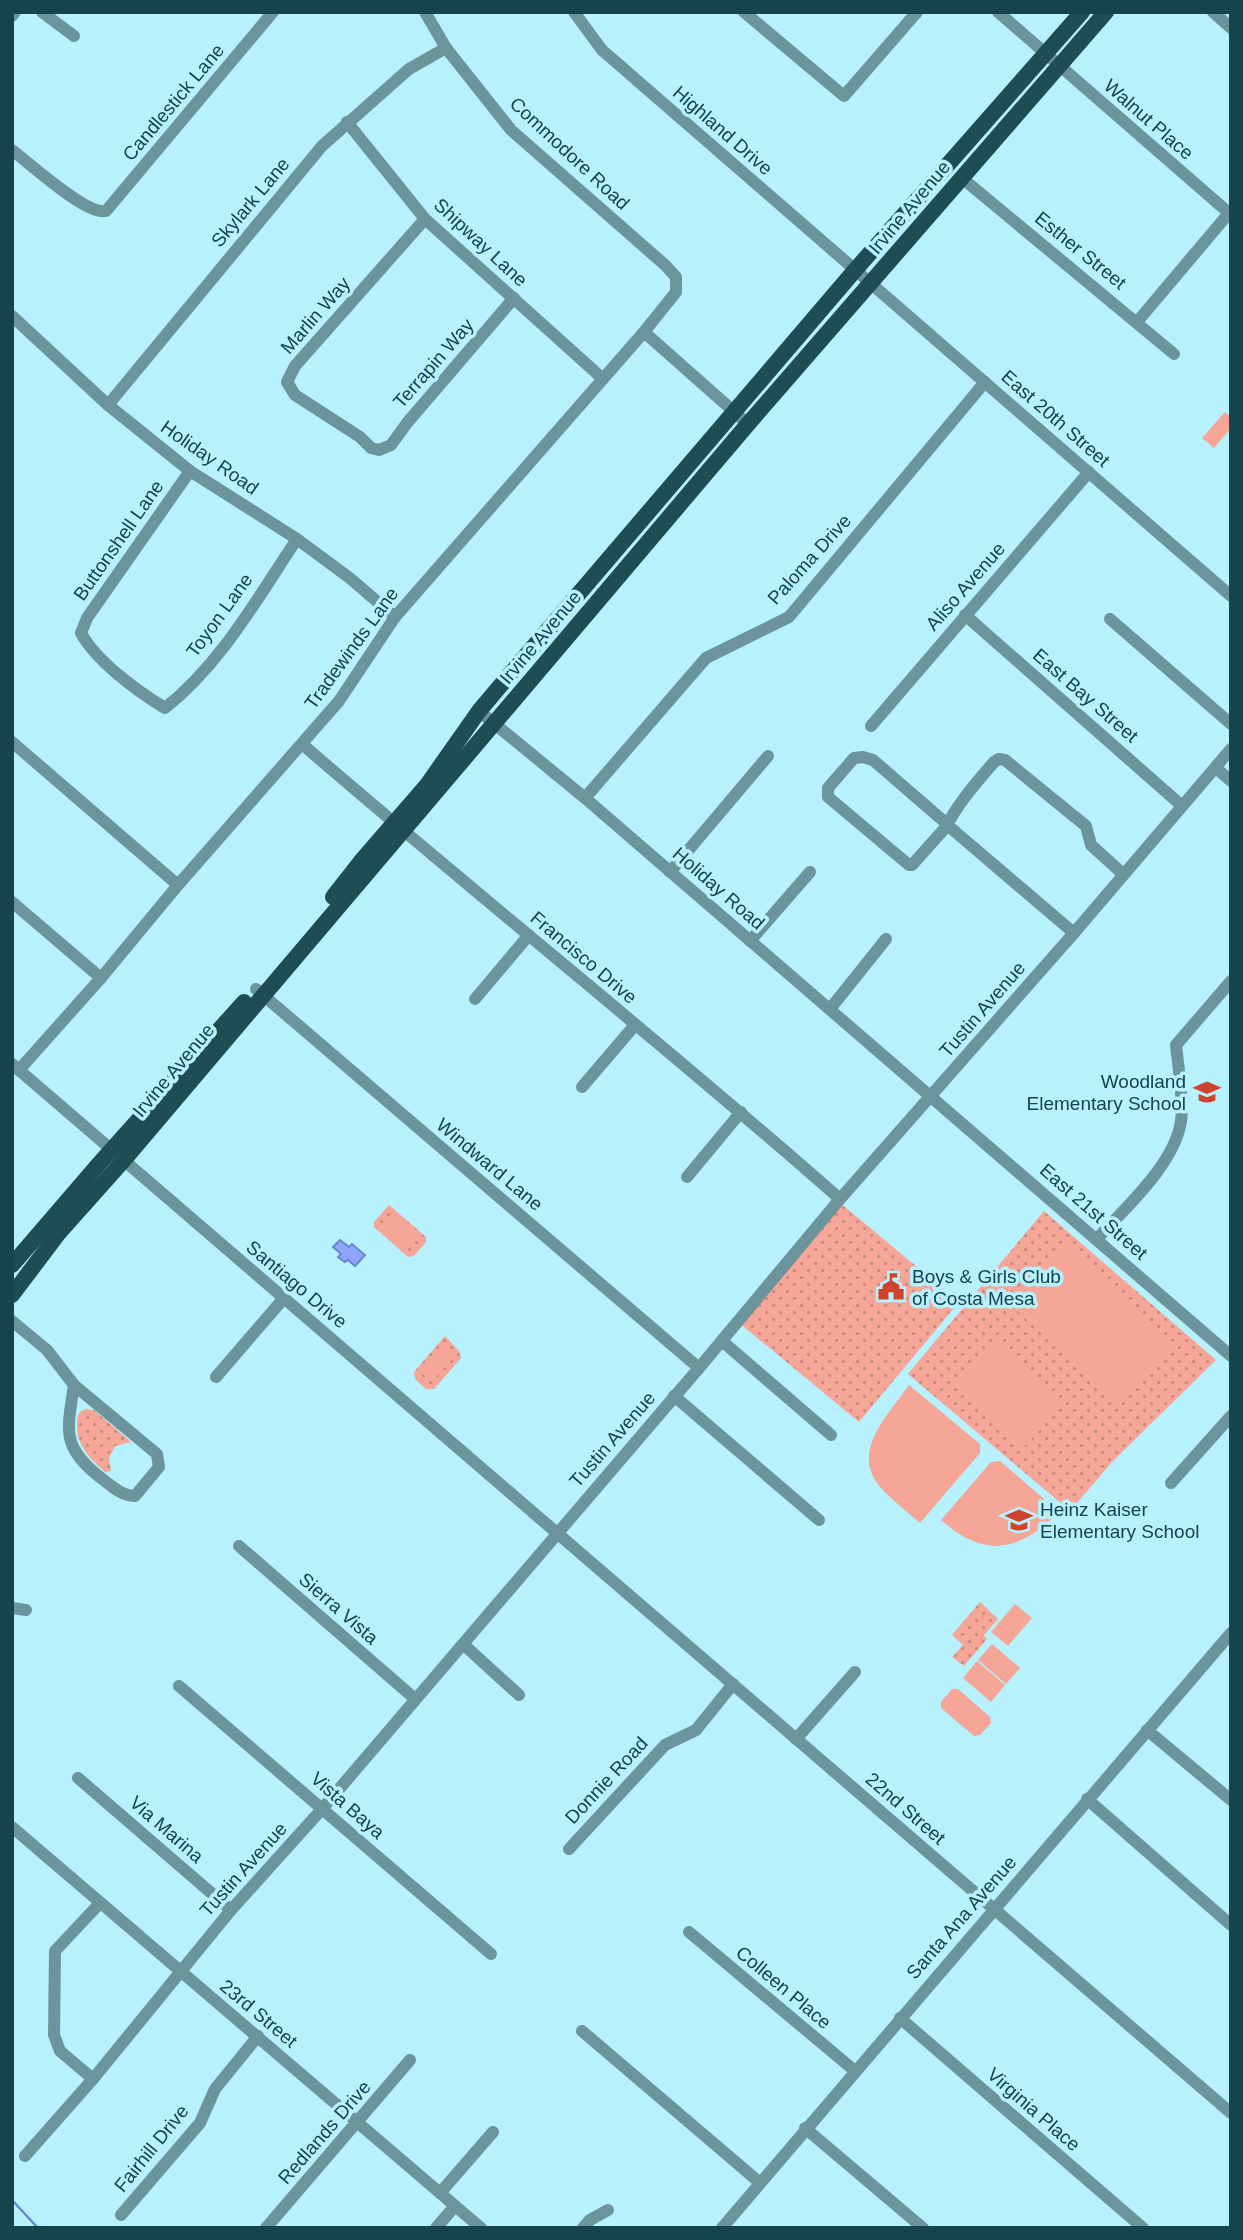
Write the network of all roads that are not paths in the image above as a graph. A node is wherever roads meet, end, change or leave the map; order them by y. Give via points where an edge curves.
1 (42, 12) edge
2 (273, 12) edge
3 (425, 12) edge
4 (573, 12) edge
5 (744, 12) edge
6 (766, 12) edge
7 (917, 12) edge
8 (998, 12) edge
9 (1082, 12) edge
10 (1106, 12) edge
11 (1213, 12) edge
12 (757, 23) junction
13 (1231, 28) edge
14 (74, 36) dead end
15 (446, 48) junction
16 (1044, 54) junction
17 (1059, 67) junction
18 (347, 122) junction
19 (12, 150) edge
20 (962, 178) junction
21 (1229, 213) edge
22 (425, 219) junction
23 (856, 269) junction
24 (677, 277) joint
25 (873, 283) junction
26 (514, 298) junction
27 (12, 316) edge
28 (1138, 322) junction
29 (644, 332) junction
30 (1174, 354) dead end
31 (602, 378) junction
32 (985, 382) junction
33 (108, 405) junction
34 (734, 410) junction
35 (747, 424) junction
36 (379, 450) joint
37 (190, 471) junction
38 (1089, 472) junction
39 (298, 539) junction
40 (1231, 596) edge
41 (965, 615) junction
42 (395, 617) junction
43 (1110, 619) dead end
44 (165, 708) joint
45 (479, 711) junction
46 (494, 724) junction
47 (1231, 724) edge
48 (871, 726) dead end
49 (12, 742) edge
50 (302, 744) junction
51 (1231, 749) edge
52 (768, 756) dead end
53 (1216, 768) junction
54 (1231, 781) edge
55 (585, 798) junction
56 (1181, 805) junction
57 (398, 827) junction
58 (949, 827) junction
59 (670, 872) junction
60 (810, 872) dead end
61 (1123, 874) junction
62 (178, 885) junction
63 (12, 902) edge
64 (1074, 933) junction
65 (529, 935) junction
66 (886, 939) dead end
67 (750, 941) junction
68 (101, 978) junction
69 (1231, 981) edge
70 (259, 993) junction
71 (475, 999) dead end
72 (830, 1009) junction
73 (635, 1025) junction
74 (16, 1067) edge
75 (582, 1087) dead end
76 (932, 1096) junction
77 (741, 1112) junction
78 (117, 1156) junction
79 (687, 1177) dead end
80 (840, 1199) junction
81 (1097, 1239) junction
82 (32, 1241) junction
83 (12, 1265) edge
84 (12, 1278) edge
85 (12, 1295) edge
86 (284, 1298) junction
87 (12, 1321) edge
88 (722, 1341) junction
89 (1231, 1356) edge
90 (699, 1368) junction
91 (216, 1377) dead end
92 (74, 1385) junction
93 (674, 1396) junction
94 (1231, 1416) edge
95 (831, 1435) dead end
96 (1171, 1483) dead end
97 (819, 1521) dead end
98 (556, 1533) junction
99 (239, 1546) dead end
100 (12, 1608) edge
101 (26, 1610) dead end
102 (1231, 1633) edge
103 (463, 1644) junction
104 (855, 1672) dead end
105 (733, 1685) junction
106 (179, 1686) dead end
107 (519, 1695) dead end
108 (414, 1698) junction
109 (1147, 1730) junction
110 (796, 1739) junction
111 (78, 1778) dead end
112 (1087, 1799) junction
113 (1231, 1800) edge
114 (322, 1809) junction
115 (12, 1827) edge
116 (569, 1849) dead end
117 (100, 1903) junction
118 (993, 1909) junction
119 (230, 1910) junction
120 (1231, 1925) edge
121 (689, 1932) dead end
122 (491, 1954) dead end
123 (180, 1970) junction
124 (900, 2018) junction
125 (582, 2031) dead end
126 (258, 2036) junction
127 (410, 2060) dead end
128 (855, 2071) junction
129 (93, 2079) junction
130 (1231, 2113) edge
131 (357, 2124) junction
132 (806, 2128) junction
133 (493, 2132) dead end
134 (25, 2156) dead end
135 (759, 2182) junction
136 (440, 2193) junction
137 (455, 2206) junction
138 (608, 2210) dead end
139 (121, 2215) dead end
140 (266, 2228) edge
141 (436, 2228) edge
142 (481, 2228) edge
143 (583, 2228) edge
144 (722, 2228) edge
145 (923, 2228) edge
146 (1143, 2228) edge

1 - 14 street
2 - 19 street, Candlestick Lane via 106,211 100,213 82,204
3 - 15 street, Commodore Road
4 - 23 street, Highland Drive via 602,50
5 - 12 street
6 - 12 street
7 - 12 street via 844,96
8 - 16 street, Walnut Place
9 - 16 main road, Irvine Avenue
10 - 17 main road, Irvine Avenue
11 - 13 street
15 - 18 street, Skylark Lane via 409,69
15 - 24 street, Commodore Road via 510,130
16 - 17 street, Walnut Place
16 - 23 main road, Irvine Avenue
17 - 20 main road, Irvine Avenue
17 - 21 street, Walnut Place
18 - 22 street, Shipway Lane
18 - 33 street, Skylark Lane via 322,146
20 - 25 main road, Irvine Avenue
20 - 28 street, Esther Street
21 - 28 street
22 - 26 street, Shipway Lane
22 - 36 street, Marlin Way via 295,366 287,382 295,395
23 - 25 street, East 20th Street
23 - 34 main road, Irvine Avenue
24 - 29 street, Tradewinds Lane via 676,292
25 - 32 street, East 20th Street
25 - 35 main road, Irvine Avenue
26 - 31 street, Shipway Lane
26 - 36 street, Terrapin Way via 391,445
27 - 33 street, Holiday Road
28 - 30 street, Esther Street
29 - 31 street, Tradewinds Lane
29 - 34 street
31 - 42 street, Tradewinds Lane
32 - 38 street, East 20th Street
32 - 55 street, Paloma Drive via 789,617 706,658
33 - 37 street, Holiday Road
34 - 35 street
34 - 45 main road, Irvine Avenue
35 - 46 main road, Irvine Avenue
37 - 39 street, Holiday Road
37 - 44 street, Buttonshell Lane via 80,633 88,646
38 - 40 street, East 20th Street
38 - 41 street, Aliso Avenue
39 - 42 street, Holiday Road
39 - 44 street, Toyon Lane via 223,647
41 - 48 street, Aliso Avenue
41 - 56 street, East Bay Street
42 - 50 street, Tradewinds Lane via 339,701
43 - 47 street
45 - 46 street, Holiday Road
45 - 57 main road, Irvine Avenue
46 - 55 street, Holiday Road
46 - 57 main road, Irvine Avenue
49 - 62 street
50 - 57 street, Francisco Drive
50 - 62 street, Tradewinds Lane
51 - 53 street, Tustin Avenue
52 - 59 street
53 - 54 street
53 - 56 street, Tustin Avenue
55 - 59 street, Holiday Road
56 - 61 street, Tustin Avenue
57 - 65 street, Francisco Drive
57 - 70 main road, Irvine Avenue
58 - 58 street via 873,760 854,758 828,788 828,797 909,865
58 - 61 street via 954,810 994,762 1004,760 1086,826 1091,845
58 - 64 street
59 - 67 street, Holiday Road
60 - 67 street
61 - 64 street, Tustin Avenue
62 - 68 street, Tradewinds Lane
63 - 68 street
64 - 76 street, Tustin Avenue
65 - 71 street
65 - 73 street, Francisco Drive
66 - 72 street
67 - 72 street, Holiday Road
68 - 74 street, Tradewinds Lane
69 - 81 street via 1176,1045 1182,1121 1173,1147
70 - 78 main road, Irvine Avenue
70 - 90 street, Windward Lane
72 - 76 street, Holiday Road
73 - 75 street
73 - 77 street, Francisco Drive
74 - 78 street, Santiago Drive
76 - 80 street, Tustin Avenue
76 - 81 street, East 21st Street
77 - 79 street
77 - 80 street, Francisco Drive
78 - 82 main road, Irvine Avenue
78 - 85 main road, Irvine Avenue
78 - 86 street, Santiago Drive
80 - 88 street, Tustin Avenue
81 - 89 street, East 21st Street
82 - 83 main road, Irvine Avenue
82 - 84 main road via 27,1258
86 - 91 street
86 - 98 street, Santiago Drive
87 - 92 street via 47,1350
88 - 90 street, Tustin Avenue
88 - 95 street
90 - 93 street, Tustin Avenue
92 - 92 street via 68,1435 72,1449 82,1463 123,1495 135,1496 159,1467 157,1454
93 - 97 street
93 - 98 street, Tustin Avenue
94 - 96 street
98 - 103 street, Tustin Avenue
98 - 105 street, 22nd Street
99 - 108 street, Sierra Vista
100 - 101 street
102 - 109 street, Santa Ana Avenue
103 - 107 street
103 - 108 street, Tustin Avenue
104 - 110 street
105 - 110 street, 22nd Street
105 - 116 street, Donnie Road via 696,1730 665,1745
106 - 114 street, Vista Baya
108 - 114 street, Tustin Avenue
109 - 112 street, Santa Ana Avenue
109 - 113 street
110 - 118 street, 22nd Street
111 - 119 street, Via Marina
112 - 118 street, Santa Ana Avenue
112 - 120 street
114 - 119 street, Tustin Avenue
114 - 122 street, Vista Baya
115 - 117 street, 23rd Street
117 - 123 street, 23rd Street
117 - 129 street via 55,1951 54,2035 60,2051
118 - 124 street, Santa Ana Avenue
118 - 130 street, 22nd Street
119 - 123 street, Tustin Avenue
121 - 128 street, Colleen Place
123 - 126 street, 23rd Street
123 - 129 street, Tustin Avenue
124 - 128 street, Santa Ana Avenue
124 - 146 street, Virginia Place
125 - 135 street
126 - 131 street, 23rd Street
126 - 139 street, Fairhill Drive via 215,2090 200,2123
127 - 131 street, Redlands Drive
128 - 132 street, Santa Ana Avenue
129 - 134 street, Tustin Avenue
131 - 136 street, 23rd Street
131 - 140 street, Redlands Drive
132 - 135 street, Santa Ana Avenue
132 - 145 street
133 - 136 street
135 - 144 street, Santa Ana Avenue
136 - 137 street, 23rd Street
137 - 141 street
137 - 142 street, 23rd Street
138 - 143 street

